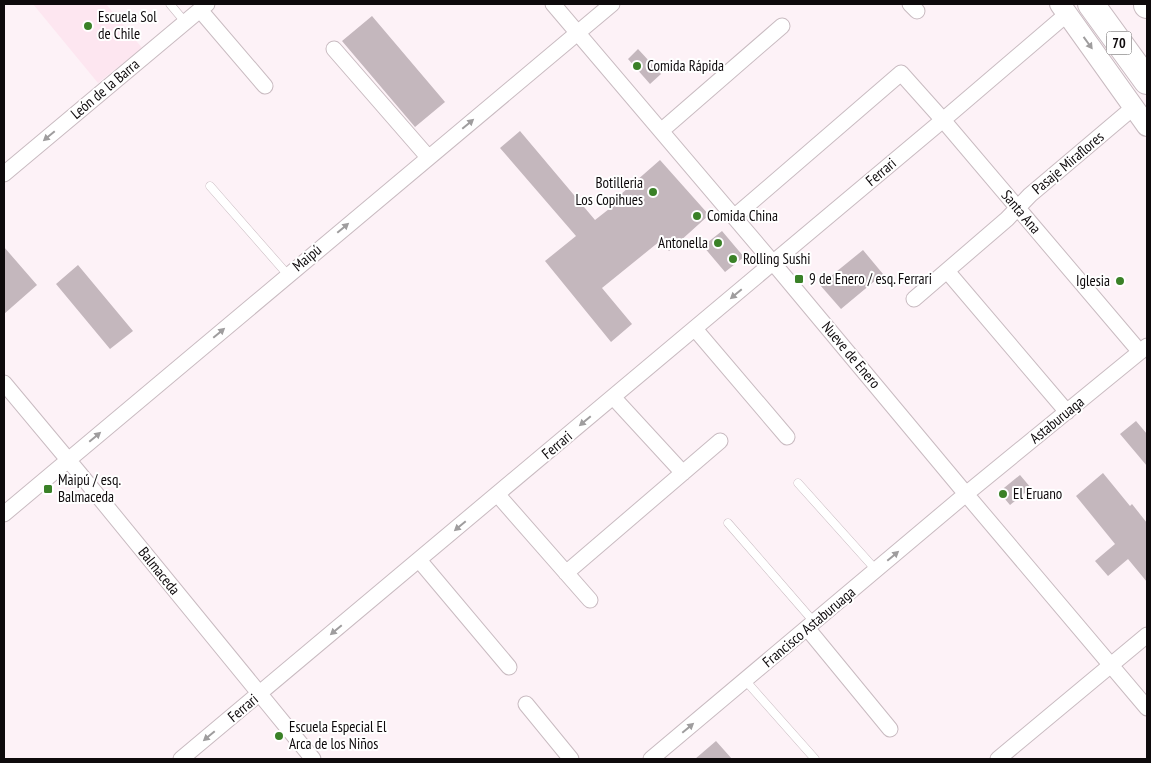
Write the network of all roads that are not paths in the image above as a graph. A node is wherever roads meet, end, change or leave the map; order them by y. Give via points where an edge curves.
1 (170, 4) edge
2 (553, 4) edge
3 (612, 4) edge
4 (1091, 4) edge
5 (203, 7) edge
6 (1063, 9) edge
7 (185, 22) junction
8 (782, 26) dead end
9 (577, 33) junction
10 (334, 50) dead end
11 (1147, 81) edge
12 (265, 86) dead end
13 (1134, 107) junction
14 (943, 120) junction
15 (1147, 126) edge
16 (661, 131) junction
17 (428, 158) junction
18 (4, 174) edge
19 (210, 186) dead end
20 (1018, 208) junction
21 (734, 217) junction
22 (774, 263) junction
23 (947, 270) junction
24 (288, 275) junction
25 (914, 299) dead end
26 (695, 329) junction
27 (1143, 349) edge
28 (4, 383) edge
29 (613, 397) junction
30 (1067, 412) junction
31 (787, 437) dead end
32 (720, 441) dead end
33 (68, 460) junction
34 (683, 473) junction
35 (798, 482) dead end
36 (497, 494) junction
37 (966, 494) junction
38 (4, 514) edge
39 (728, 523) dead end
40 (419, 560) junction
41 (876, 570) junction
42 (566, 573) junction
43 (590, 600) dead end
44 (810, 625) junction
45 (1147, 635) edge
46 (1112, 665) junction
47 (509, 667) dead end
48 (745, 680) junction
49 (259, 694) junction
50 (526, 704) dead end
51 (1147, 708) edge
52 (890, 729) dead end
53 (181, 759) edge
54 (313, 759) edge
55 (571, 759) edge
56 (650, 759) edge
57 (815, 759) edge
58 (998, 759) edge

1 - 7 lane
2 - 9 street, Nueve de Enero
3 - 9 street, Maipú
4 - 11 highway, 70
5 - 7 street, León de la Barra
5 - 12 street
6 -> 13 main road
6 - 14 street, Ferrari
7 -> 18 street, León de la Barra
8 - 16 street
9 - 16 street, Nueve de Enero
17 -> 9 street, Maipú
10 - 17 street
13 - 15 main road
13 - 20 street, Pasaje Miraflores
14 - 20 street, Santa Ana
14 - 21 street, Santa Ana via 901,73
14 - 22 street, Ferrari
16 - 21 street, Nueve de Enero
24 -> 17 street, Maipú
19 - 24 lane
20 - 23 street, Pasaje Miraflores
20 - 27 street, Santa Ana
21 - 22 street, Nueve de Enero
22 -> 26 street, Ferrari
22 - 37 street, Nueve de Enero
23 - 25 street, Pasaje Miraflores
23 - 30 street
33 -> 24 street, Maipú
26 - 29 street, Ferrari
26 - 31 street
27 - 30 street, Astaburuaga
28 - 33 street, Balmaceda
29 - 34 street
29 -> 36 street, Ferrari
30 - 37 street, Astaburuaga
32 - 34 street
33 - 38 street, Maipú
33 - 49 street, Balmaceda
34 - 42 street
35 - 41 lane
36 -> 40 street, Ferrari
36 - 42 street
41 -> 37 street, Francisco Astaburuaga
37 - 46 street, Nueve de Enero
39 - 44 lane
40 - 47 street
40 -> 49 street, Ferrari
41 - 44 street, Francisco Astaburuaga
42 - 43 street
44 - 48 street, Francisco Astaburuaga
44 - 52 street
45 - 46 street
46 - 51 street, Nueve de Enero
46 - 58 street
56 -> 48 street, Francisco Astaburuaga
48 - 57 lane
49 -> 53 street, Ferrari
49 - 54 street, Balmaceda
50 - 55 street

